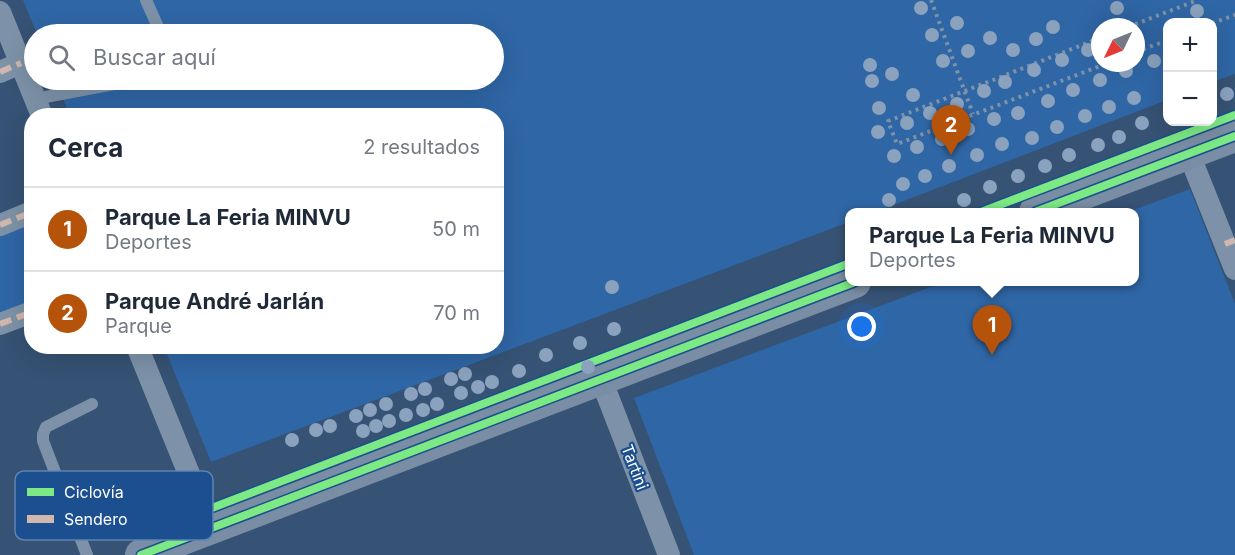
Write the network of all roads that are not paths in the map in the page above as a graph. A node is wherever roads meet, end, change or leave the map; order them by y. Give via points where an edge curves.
1 (146, 0) edge
2 (0, 12) edge
3 (157, 24) edge
4 (21, 63) junction
5 (24, 70) edge
6 (0, 72) edge
7 (32, 90) edge
8 (99, 90) edge
9 (39, 107) edge
10 (1235, 136) edge
11 (1189, 154) junction
12 (1048, 208) edge
13 (24, 215) edge
14 (0, 225) edge
15 (1230, 242) edge
16 (1235, 269) edge
17 (845, 286) edge
18 (24, 315) edge
19 (0, 324) edge
20 (140, 354) edge
21 (601, 379) junction
22 (92, 404) dead end
23 (55, 471) edge
24 (188, 471) edge
25 (213, 527) edge
26 (81, 540) edge
27 (180, 540) edge
28 (87, 555) edge
29 (141, 555) edge
30 (669, 555) edge

1 - 3 lane
2 - 4 street
4 - 5 street
4 - 6 street
7 - 9 street
8 - 9 lane
10 - 11 main road
11 - 12 main road
11 - 15 street
13 - 14 street
15 - 16 street
17 - 21 main road
18 - 19 street
20 - 24 street
21 - 25 main road
21 - 30 street, Tartini
22 - 23 lane via 46,427 44,441
26 - 28 lane
27 - 29 main road

